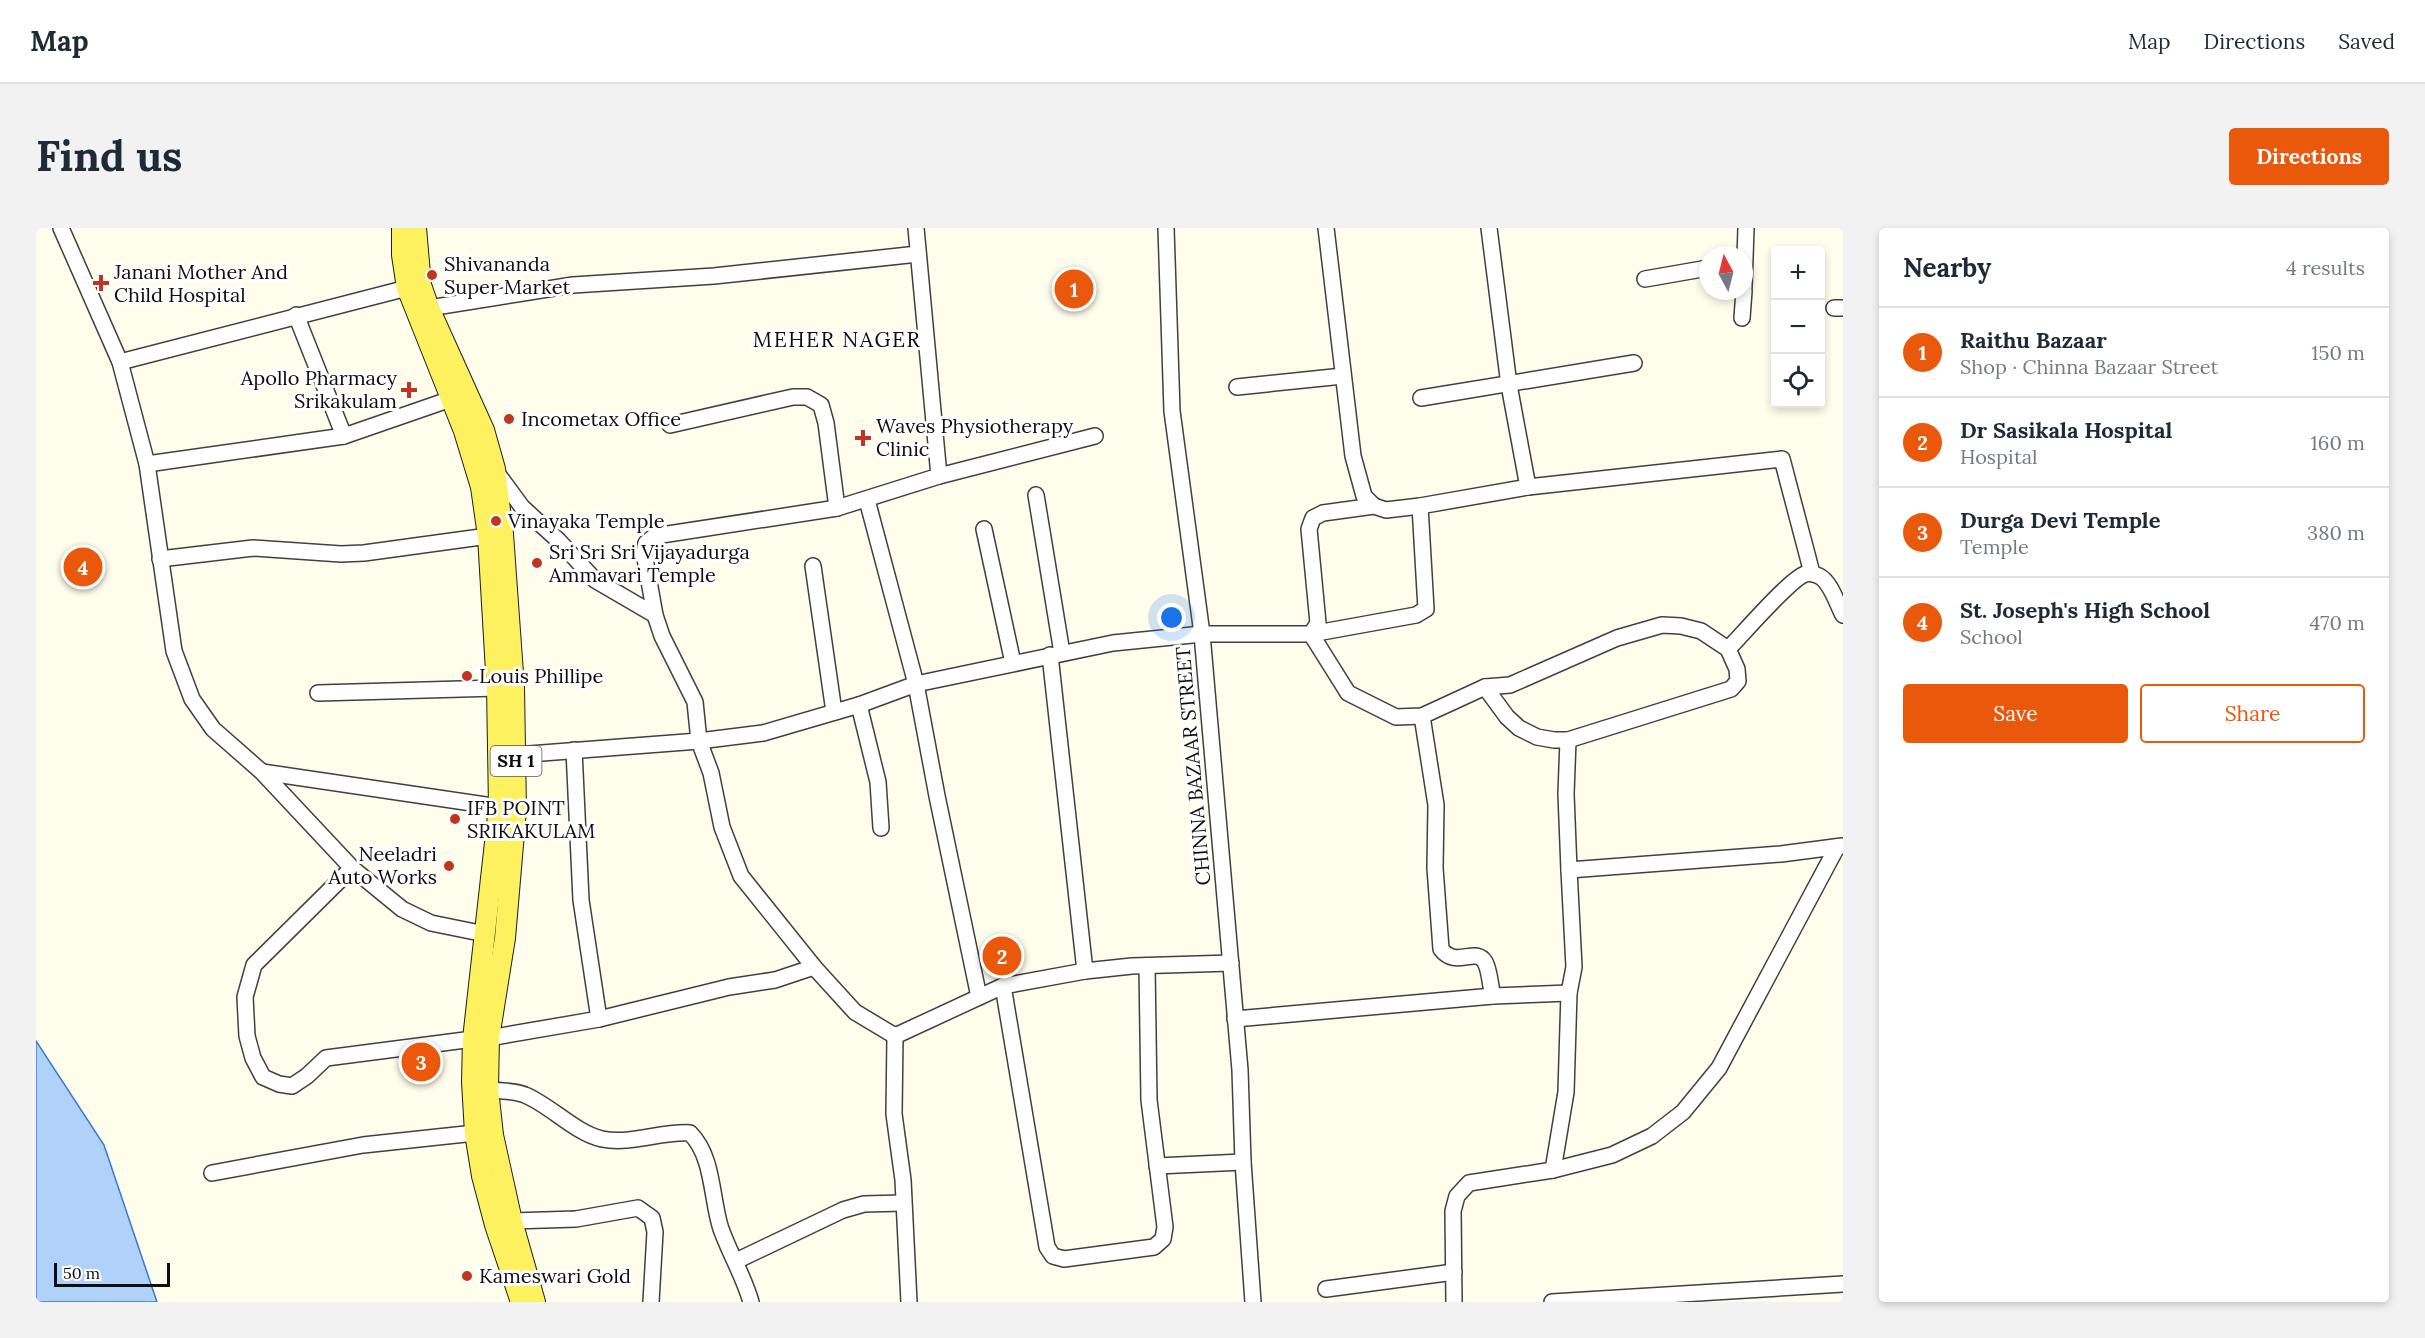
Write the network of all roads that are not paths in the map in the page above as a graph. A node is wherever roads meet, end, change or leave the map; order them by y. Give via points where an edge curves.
1 (61, 228) edge
2 (402, 228) edge
3 (416, 228) edge
4 (916, 228) edge
5 (1166, 228) edge
6 (1326, 228) edge
7 (1489, 228) edge
8 (1746, 228) edge
9 (1745, 246) edge
10 (918, 254) junction
11 (1699, 270) edge
12 (1644, 279) dead end
13 (407, 288) junction
14 (1743, 300) edge
15 (429, 308) junction
16 (296, 315) junction
17 (1742, 318) dead end
18 (120, 362) junction
19 (1634, 363) dead end
20 (1343, 376) junction
21 (1509, 385) junction
22 (1237, 387) dead end
23 (1421, 398) dead end
24 (452, 399) junction
25 (670, 425) dead end
26 (344, 436) junction
27 (1095, 436) dead end
28 (147, 464) junction
29 (485, 468) junction
30 (939, 476) junction
31 (1528, 487) junction
32 (1035, 495) dead end
33 (867, 500) junction
34 (1374, 506) junction
35 (1420, 506) junction
36 (837, 507) junction
37 (984, 530) dead end
38 (488, 536) junction
39 (160, 559) junction
40 (813, 566) dead end
41 (1812, 573) junction
42 (655, 615) junction
43 (1843, 615) edge
44 (1202, 634) junction
45 (1311, 634) junction
46 (1728, 649) junction
47 (1056, 654) junction
48 (1013, 663) junction
49 (916, 684) junction
50 (1485, 687) junction
51 (497, 688) junction
52 (318, 693) dead end
53 (859, 705) junction
54 (834, 712) junction
55 (1422, 716) junction
56 (1568, 740) junction
57 (699, 741) junction
58 (574, 750) junction
59 (516, 755) junction
60 (262, 772) junction
61 (499, 807) junction
62 (881, 828) dead end
63 (1840, 846) edge
64 (352, 868) junction
65 (1569, 870) junction
66 (485, 933) junction
67 (1231, 963) junction
68 (1147, 966) junction
69 (814, 967) junction
70 (1085, 971) junction
71 (1003, 986) junction
72 (1569, 993) junction
73 (1493, 996) junction
74 (979, 997) junction
75 (599, 1019) junction
76 (1235, 1019) junction
77 (895, 1036) junction
78 (481, 1038) junction
79 (488, 1089) junction
80 (475, 1133) junction
81 (1243, 1162) junction
82 (1157, 1166) junction
83 (1552, 1170) junction
84 (212, 1173) dead end
85 (903, 1203) junction
86 (512, 1221) junction
87 (736, 1261) junction
88 (1454, 1272) junction
89 (1843, 1284) edge
90 (1326, 1289) dead end
91 (1253, 1301) edge
92 (521, 1302) edge
93 (534, 1302) edge
94 (651, 1302) edge
95 (751, 1302) edge
96 (909, 1302) edge
97 (1237, 1302) edge
98 (1454, 1302) edge
99 (1552, 1302) edge

1 - 18 street
2 - 13 main road, SH 1
3 - 15 main road, SH 1 via 421,285
4 - 10 street
5 - 44 street, CHINNA BAZAAR STREET via 1172,411
6 - 20 street
7 - 21 street
8 - 9 street
10 - 15 street via 714,276 573,285
10 - 30 street
11 - 12 street
13 - 16 street
13 - 24 main road, SH 1
14 - 17 street
15 - 29 main road, SH 1 via 481,421
16 - 18 street
16 - 26 street
18 - 28 street
19 - 21 street
20 - 22 street
20 - 34 street via 1353,456 1364,496
21 - 23 street
21 - 31 street
24 - 26 street
24 - 29 main road, SH 1
25 - 36 street via 807,397 821,405 826,423
26 - 28 street
27 - 30 street
28 - 39 street
29 - 38 main road, SH 1 via 482,487
29 - 42 street via 595,580
29 - 59 main road, SH 1 via 503,534
30 - 33 street
31 - 35 street
31 - 41 street via 1782,459
32 - 47 street
33 - 36 street
33 - 49 street
34 - 35 street via 1386,510
34 - 45 street via 1313,518 1309,529 1318,623
35 - 45 street via 1426,609 1416,615
36 - 42 street via 655,536 646,543 644,553
37 - 48 street
38 - 39 street via 364,553 253,548
38 - 51 main road, SH 1
39 - 60 street via 174,651 192,699 213,729
40 - 54 street
41 - 43 street via 1828,586
41 - 46 street via 1803,575 1773,602
42 - 57 street via 695,702
44 - 45 street
44 - 47 street via 1113,643
44 - 67 street, CHINNA BAZAAR STREET
45 - 55 street via 1348,693 1396,717
46 - 50 street via 1701,631 1662,626 1617,638 1510,685
46 - 56 street via 1738,681 1731,689
47 - 48 street
47 - 70 street
48 - 49 street
49 - 53 street
49 - 74 street
50 - 55 street
50 - 56 street via 1519,728 1537,737
51 - 52 street
51 - 61 main road, SH 1
53 - 54 street
53 - 62 street via 878,782
54 - 57 street via 763,733
55 - 73 street via 1436,806 1435,868 1441,949 1454,959 1481,958
56 - 65 street
57 - 58 street
57 - 69 street via 711,773 722,827 741,876
58 - 59 street
58 - 75 street via 581,900
59 - 78 main road, SH 1 via 516,810 505,938
60 - 61 street
60 - 64 street
61 - 66 main road, SH 1
63 - 65 street
63 - 83 street via 1719,1068 1683,1112 1652,1136 1612,1155
64 - 66 street via 402,909 431,923
64 - 78 street via 254,965 245,998 247,1036 263,1077 292,1086 326,1058
65 - 72 street via 1574,967
66 - 78 main road, SH 1
67 - 68 street
67 - 76 street, CHINNA BAZAAR STREET
68 - 70 street
68 - 82 street via 1149,1100
69 - 75 street via 776,980 729,987
69 - 77 street via 855,1012
70 - 71 street
71 - 74 street
71 - 82 street via 1047,1247 1053,1256 1064,1259 1154,1247 1163,1239 1166,1227
72 - 73 street
72 - 83 street via 1566,1092
73 - 76 street
74 - 77 street
75 - 78 street
76 - 81 street, CHINNA BAZAAR STREET
77 - 85 street via 894,1114
78 - 79 main road, SH 1
78 - 80 main road, SH 1 via 472,1082
79 - 86 main road, SH 1 via 493,1135
79 - 87 street via 523,1094 601,1138 620,1140 690,1133 698,1141 721,1227
80 - 84 street via 363,1145
80 - 92 main road, SH 1 via 495,1225
81 - 82 street
81 - 91 street, CHINNA BAZAAR STREET
83 - 88 street via 1469,1183 1457,1196 1453,1211
85 - 87 street via 864,1204 843,1210
85 - 96 street
86 - 93 main road, SH 1
86 - 94 street via 576,1219 638,1208 652,1218 655,1232
87 - 95 street
88 - 90 street
88 - 98 street
89 - 99 street
91 - 97 street

